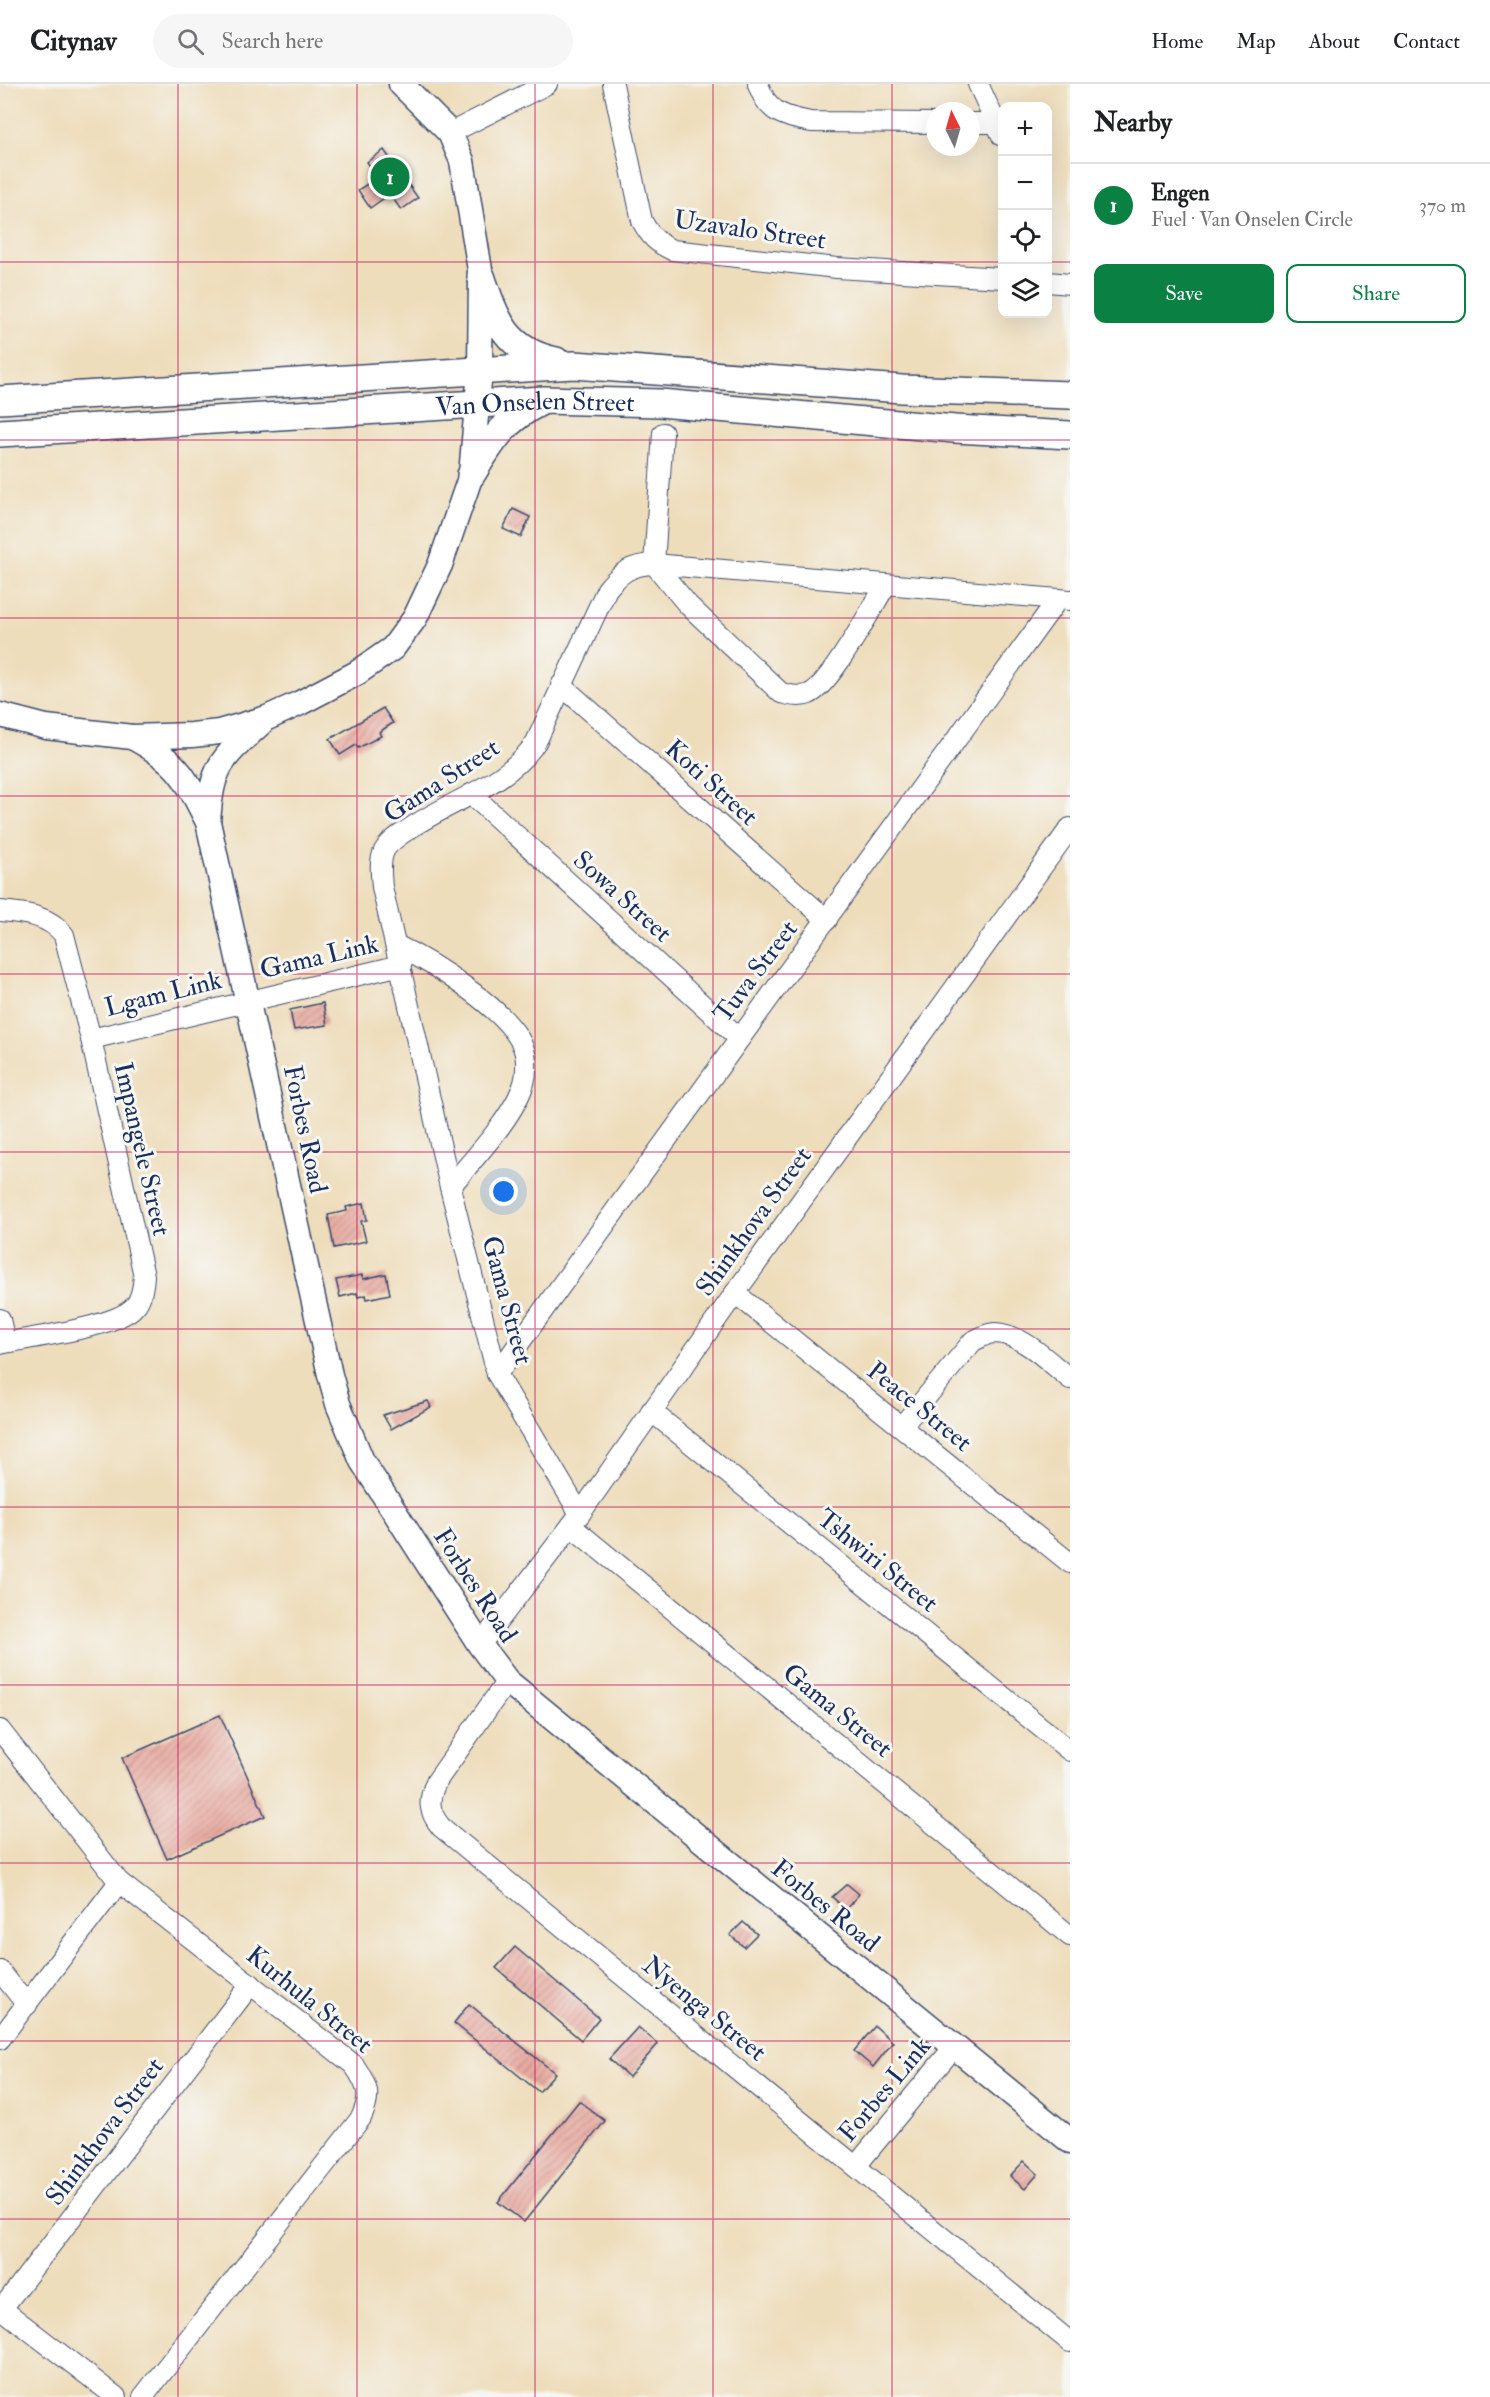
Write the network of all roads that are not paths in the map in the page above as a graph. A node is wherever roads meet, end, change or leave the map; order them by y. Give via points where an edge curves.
1 (401, 84) edge
2 (547, 84) edge
3 (614, 84) edge
4 (758, 84) edge
5 (978, 84) edge
6 (926, 123) edge
7 (980, 125) edge
8 (998, 126) edge
9 (998, 130) edge
10 (450, 133) junction
11 (481, 276) junction
12 (998, 278) edge
13 (1052, 282) edge
14 (1070, 284) edge
15 (573, 365) junction
16 (480, 370) junction
17 (1070, 395) edge
18 (0, 400) edge
19 (544, 400) junction
20 (478, 403) junction
21 (0, 433) edge
22 (663, 433) dead end
23 (1070, 435) edge
24 (471, 474) junction
25 (654, 564) junction
26 (886, 585) junction
27 (1064, 600) edge
28 (561, 685) junction
29 (0, 715) edge
30 (267, 718) junction
31 (132, 737) junction
32 (471, 794) junction
33 (208, 822) junction
34 (1070, 828) edge
35 (0, 911) edge
36 (827, 920) junction
37 (396, 945) junction
38 (401, 965) junction
39 (249, 1000) junction
40 (739, 1038) junction
41 (91, 1039) junction
42 (450, 1187) junction
43 (735, 1293) junction
44 (0, 1319) edge
45 (3, 1343) edge
46 (497, 1374) junction
47 (1070, 1379) edge
48 (651, 1411) junction
49 (902, 1426) junction
50 (576, 1520) junction
51 (1070, 1563) edge
52 (480, 1645) junction
53 (507, 1681) junction
54 (0, 1730) edge
55 (1070, 1751) edge
56 (119, 1882) junction
57 (1070, 1936) edge
58 (0, 1971) edge
59 (251, 1984) junction
60 (27, 2005) junction
61 (0, 2039) edge
62 (954, 2047) junction
63 (1070, 2141) edge
64 (856, 2166) junction
65 (1, 2310) edge
66 (1070, 2342) edge
67 (116, 2397) edge
68 (143, 2397) edge

1 - 10 street
2 - 10 street
3 - 12 street, Uzavalo Street via 642,221 658,243 672,250 837,268
4 - 6 street via 762,97 774,111 793,119
5 - 8 street
7 - 9 street
10 - 11 street via 462,160
11 - 15 main road via 491,306 509,338 534,355
11 - 16 street
13 - 14 street
15 - 16 main road, Van Onselen Street
15 - 17 main road, Van Onselen Street via 902,388
16 - 18 main road, Van Onselen Street
16 - 20 street
19 - 20 main road, Van Onselen Street
19 - 23 main road, Van Onselen Street via 660,403
19 - 24 main road via 510,420
20 - 21 main road, Van Onselen Street
20 - 24 street
22 - 25 street
24 - 30 street via 440,565 423,605 402,638 357,673
25 - 26 street, Gama Street
25 - 26 street via 688,605 770,684 782,693 796,696 809,694 820,686
25 - 28 street, Gama Street via 625,570 607,589
26 - 27 street, Gama Street
27 - 36 street, Tuva Street
28 - 32 street, Gama Street via 528,755
28 - 36 street, Koti Street
29 - 31 street via 46,728
30 - 31 street via 201,734
30 - 33 street, Forbes Road via 232,750 219,768 210,791
31 - 33 street, Forbes Road via 176,765
32 - 37 street, Gama Street via 397,837 384,850 380,868 382,887
32 - 40 street, Sowa Street
33 - 39 street, Forbes Road
34 - 43 street, Shinkhova Street
35 - 41 street, Impangele Street via 42,918 56,924 64,934
36 - 40 street, Tuva Street
37 - 38 street, Gama Street
37 - 42 street via 443,971 480,998 515,1032 523,1047 526,1063 519,1095
38 - 39 street, Gama Link
38 - 42 street, Gama Street
39 - 41 street, Lgam Link
39 - 52 street, Forbes Road via 338,1404 362,1461
40 - 46 street, Tuva Street
41 - 45 street, Impangele Street via 141,1257 142,1290 136,1306 125,1315
42 - 46 street, Gama Street
43 - 48 street, Shinkhova Street
43 - 49 street, Peace Street
44 - 45 street
46 - 50 street, Gama Street
47 - 49 street via 1010,1336 984,1335 973,1341
48 - 50 street, Shinkhova Street
48 - 55 street, Tshwiri Street
49 - 51 street, Peace Street
50 - 52 street, Shinkhova Street
50 - 57 street, Gama Street
52 - 53 street, Forbes Road
53 - 62 street, Forbes Road
53 - 64 street, Nyenga Street via 436,1782 430,1796 432,1816
54 - 56 street, Kurhula Street
56 - 59 street, Kurhula Street
56 - 60 street
58 - 60 street
59 - 65 street, Shinkhova Street
59 - 68 street, Kurhula Street via 354,2066 365,2082 366,2107
60 - 61 street
62 - 63 street, Forbes Road
62 - 64 street, Forbes Link
64 - 66 street, Nyenga Street
65 - 67 street

